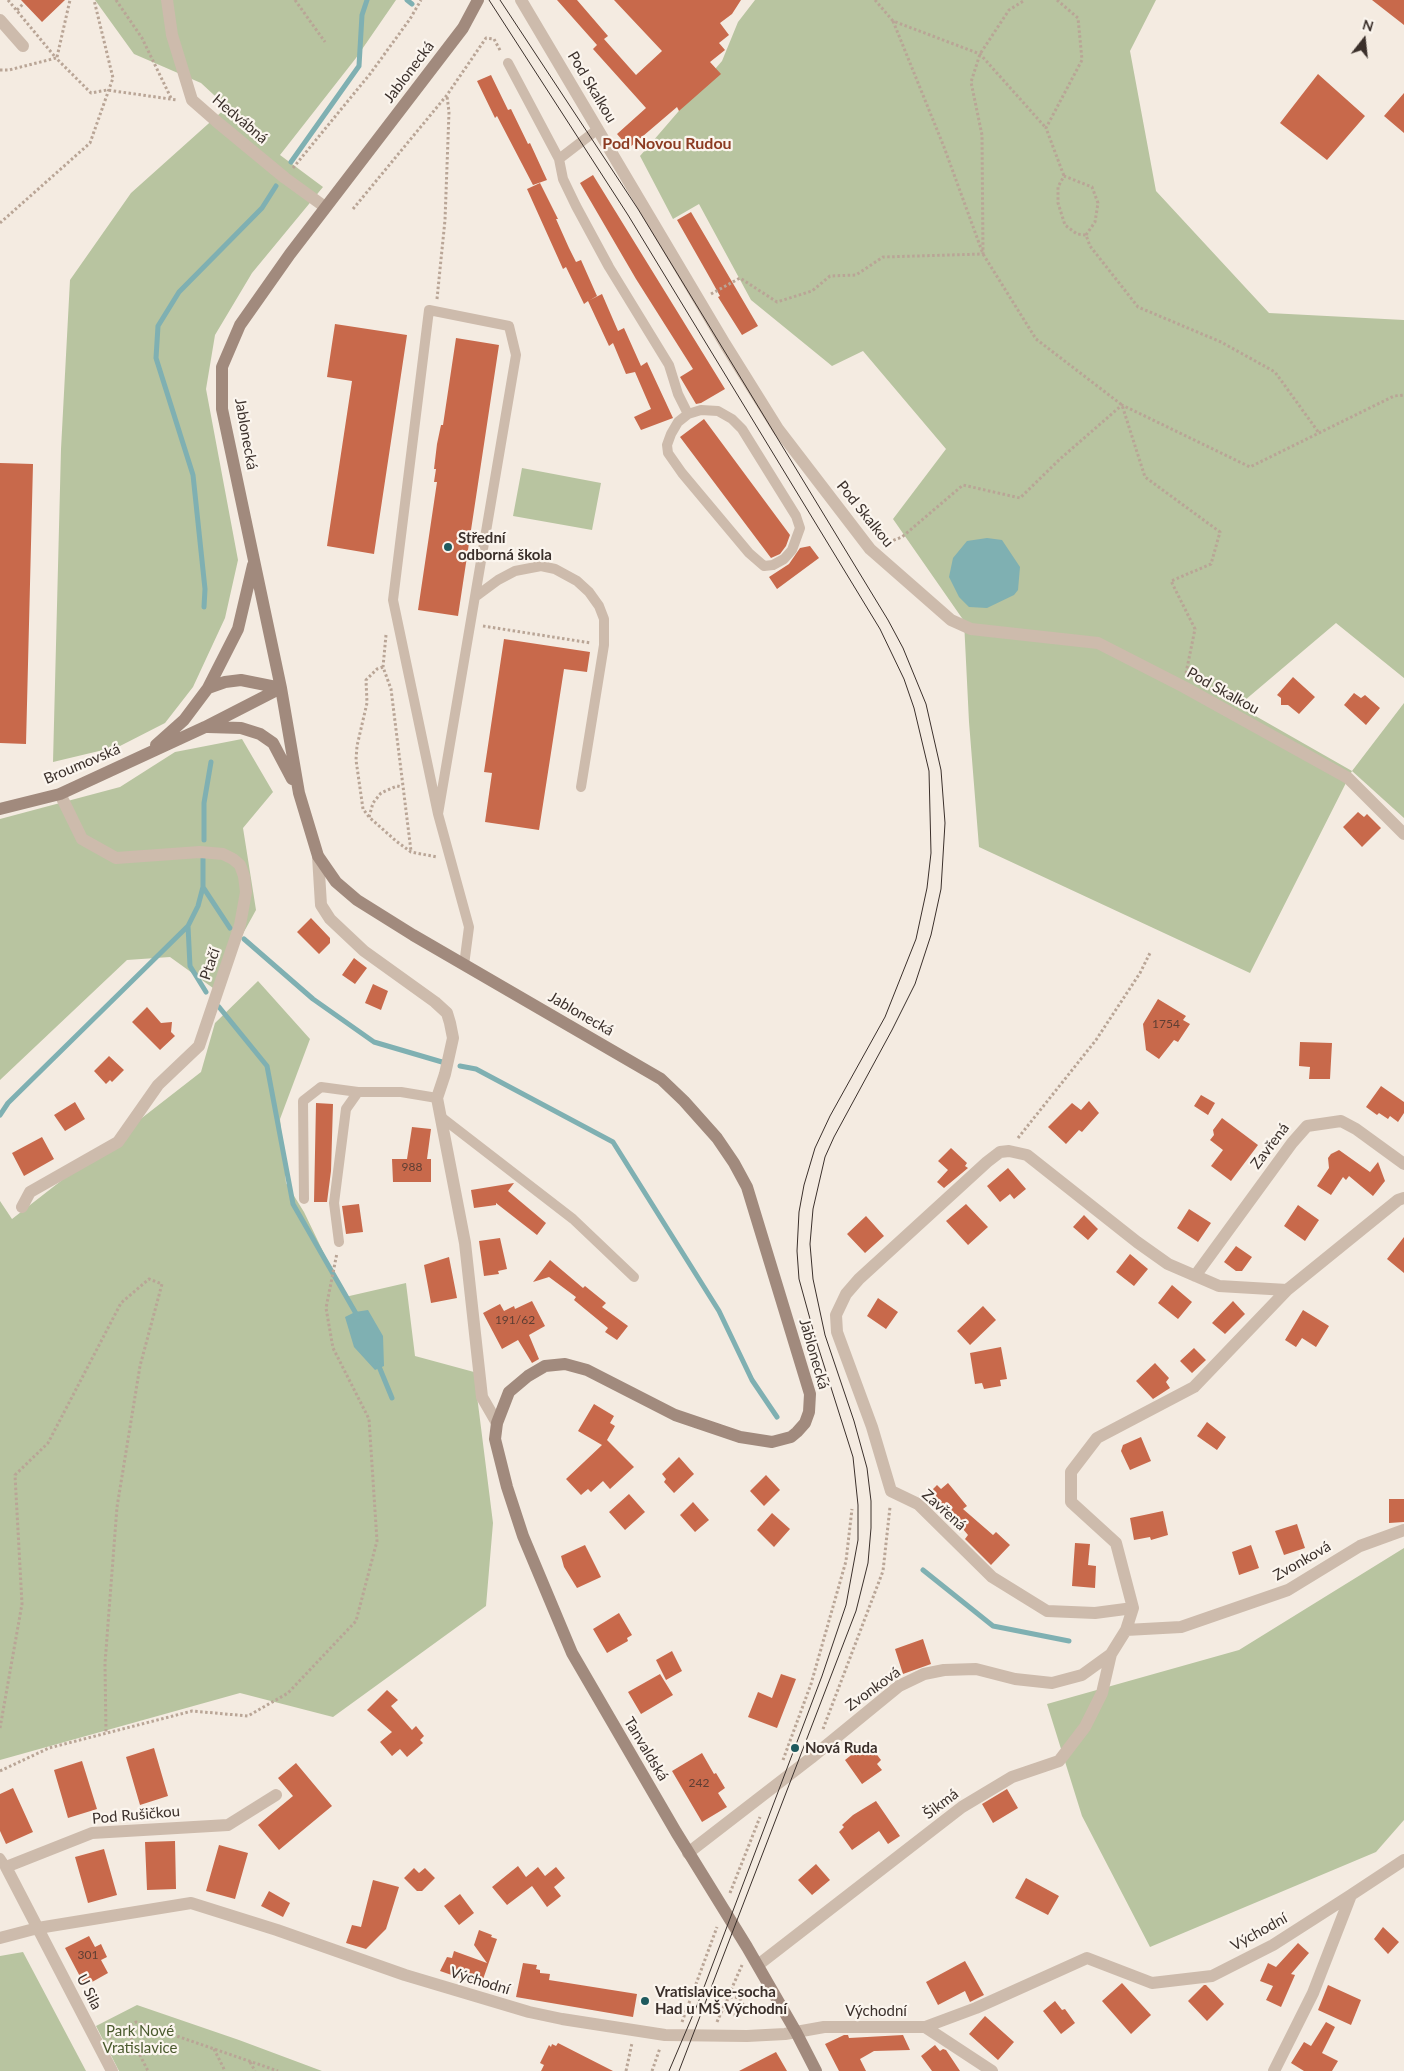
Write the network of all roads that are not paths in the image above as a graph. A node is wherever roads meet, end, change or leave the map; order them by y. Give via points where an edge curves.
1 (167, 0) edge
2 (478, 0) edge
3 (521, 0) edge
4 (0, 20) edge
5 (23, 46) dead end
6 (508, 63) road end
7 (598, 129) junction
8 (559, 159) junction
9 (325, 207) junction
10 (688, 414) junction
11 (255, 560) junction
12 (475, 597) junction
13 (208, 688) junction
14 (281, 688) junction
15 (205, 727) junction
16 (146, 754) junction
17 (580, 787) dead end
18 (299, 793) junction
19 (60, 794) junction
20 (0, 809) edge
21 (438, 814) junction
22 (1404, 834) edge
23 (318, 856) junction
24 (464, 965) junction
25 (358, 1092) junction
26 (437, 1098) junction
27 (441, 1117) junction
28 (1404, 1164) edge
29 (1404, 1198) edge
30 (304, 1199) dead end
31 (22, 1207) dead end
32 (339, 1242) road end
33 (1195, 1276) junction
34 (634, 1277) dead end
35 (1287, 1290) junction
36 (497, 1423) junction
37 (1404, 1530) edge
38 (1133, 1608) junction
39 (1126, 1630) junction
40 (1111, 1654) junction
41 (276, 1795) dead end
42 (688, 1852) junction
43 (1404, 1860) edge
44 (3, 1863) edge
45 (1351, 1894) junction
46 (38, 1928) junction
47 (0, 1938) edge
48 (758, 1965) junction
49 (926, 2027) junction
50 (796, 2032) junction
51 (112, 2071) edge
52 (816, 2071) edge
53 (992, 2071) edge
54 (1274, 2071) edge

1 - 9 street, Hedvábná via 172,35 192,100
2 - 9 main road, Jablonecká via 463,28
3 - 7 street, Pod Skalkou
4 - 5 street
6 - 8 lane
7 - 8 lane
7 - 22 street, Pod Skalkou via 778,429 870,549 951,620 971,629 1098,643 1348,778
8 - 10 lane via 563,179 576,206 661,350
9 - 11 main road, Jablonecká via 240,325 222,367 222,409
10 - 10 lane via 701,410 718,411 742,429 796,516 800,528 792,550 784,559 764,566 749,553 668,454 670,434
11 - 13 main road, Broumovská via 238,629
11 - 14 main road, Jablonecká
12 - 17 lane via 498,580 540,566 577,581 599,606 604,619 604,645
12 - 21 lane
12 - 21 lane via 516,355 509,326 429,310 393,600
13 - 14 main road via 241,680
13 - 16 main road, Broumovská via 184,720
14 - 15 main road, Broumovská
14 - 18 main road, Jablonecká
15 - 16 main road, Broumovská
15 - 18 main road, Broumovská via 241,728 260,734 273,743
16 - 19 main road, Broumovská
18 - 23 main road, Jablonecká
19 - 20 main road, Broumovská
19 - 31 street, Ptačí via 82,839 116,858 200,852 223,854 240,865 246,892 240,925 199,1046 158,1085 118,1142 30,1192
21 - 24 lane via 469,927
23 - 24 main road, Jablonecká via 336,882 357,900
23 - 26 street, Jablonecká via 322,905 330,919 364,951 447,1013 453,1038
24 - 36 main road, Jablonecká via 661,1079 717,1138 747,1187 810,1394 805,1424 797,1432 772,1442 758,1441 676,1415 587,1370 565,1364 545,1366 528,1376 510,1392
25 - 26 lane via 401,1092
25 - 30 lane via 321,1087 303,1101
25 - 32 lane via 346,1109 334,1204
26 - 27 street
27 - 34 lane via 573,1219
27 - 36 street via 465,1243 482,1397
28 - 33 street, Zavřená via 1341,1121 1307,1126
29 - 35 street
33 - 35 street via 1220,1286
33 - 38 street, Zavřená via 1168,1264 1137,1242 1027,1155 1009,1151 1000,1152 987,1162 859,1279 846,1294 836,1315 837,1332 872,1427 891,1491 918,1504 992,1577 1047,1611 1095,1613
35 - 38 street via 1194,1387 1097,1438 1072,1472 1071,1502 1116,1543
36 - 42 main road, Tanvaldská via 496,1445 512,1506 555,1616 587,1681
37 - 39 street, Zvonková via 1360,1546 1288,1590 1181,1627
38 - 39 street, Zvonková
39 - 40 street, Zvonková
40 - 42 street, Zvonková via 1082,1674 1052,1683 1015,1679 976,1669 924,1674 899,1686
40 - 48 street, Šikmá via 1102,1693 1085,1727 1059,1761 1012,1778 962,1807
41 - 44 street, Pod Rušičkou via 228,1825 92,1833
42 - 48 main road, Tanvaldská
43 - 45 street, Východní
44 - 46 street, Pod Rušičkou
45 - 49 street, Východní via 1273,1945 1212,1976 1152,1982 1087,1958
45 - 54 street via 1313,1993
46 - 47 street, Východní
46 - 50 street, Východní via 191,1903 405,1976 529,2012 671,2036
46 - 51 street, U Sila
48 - 50 main road, Tanvaldská
49 - 50 street, Východní via 824,2028
49 - 53 street, Východní
50 - 52 main road, Tanvaldská

